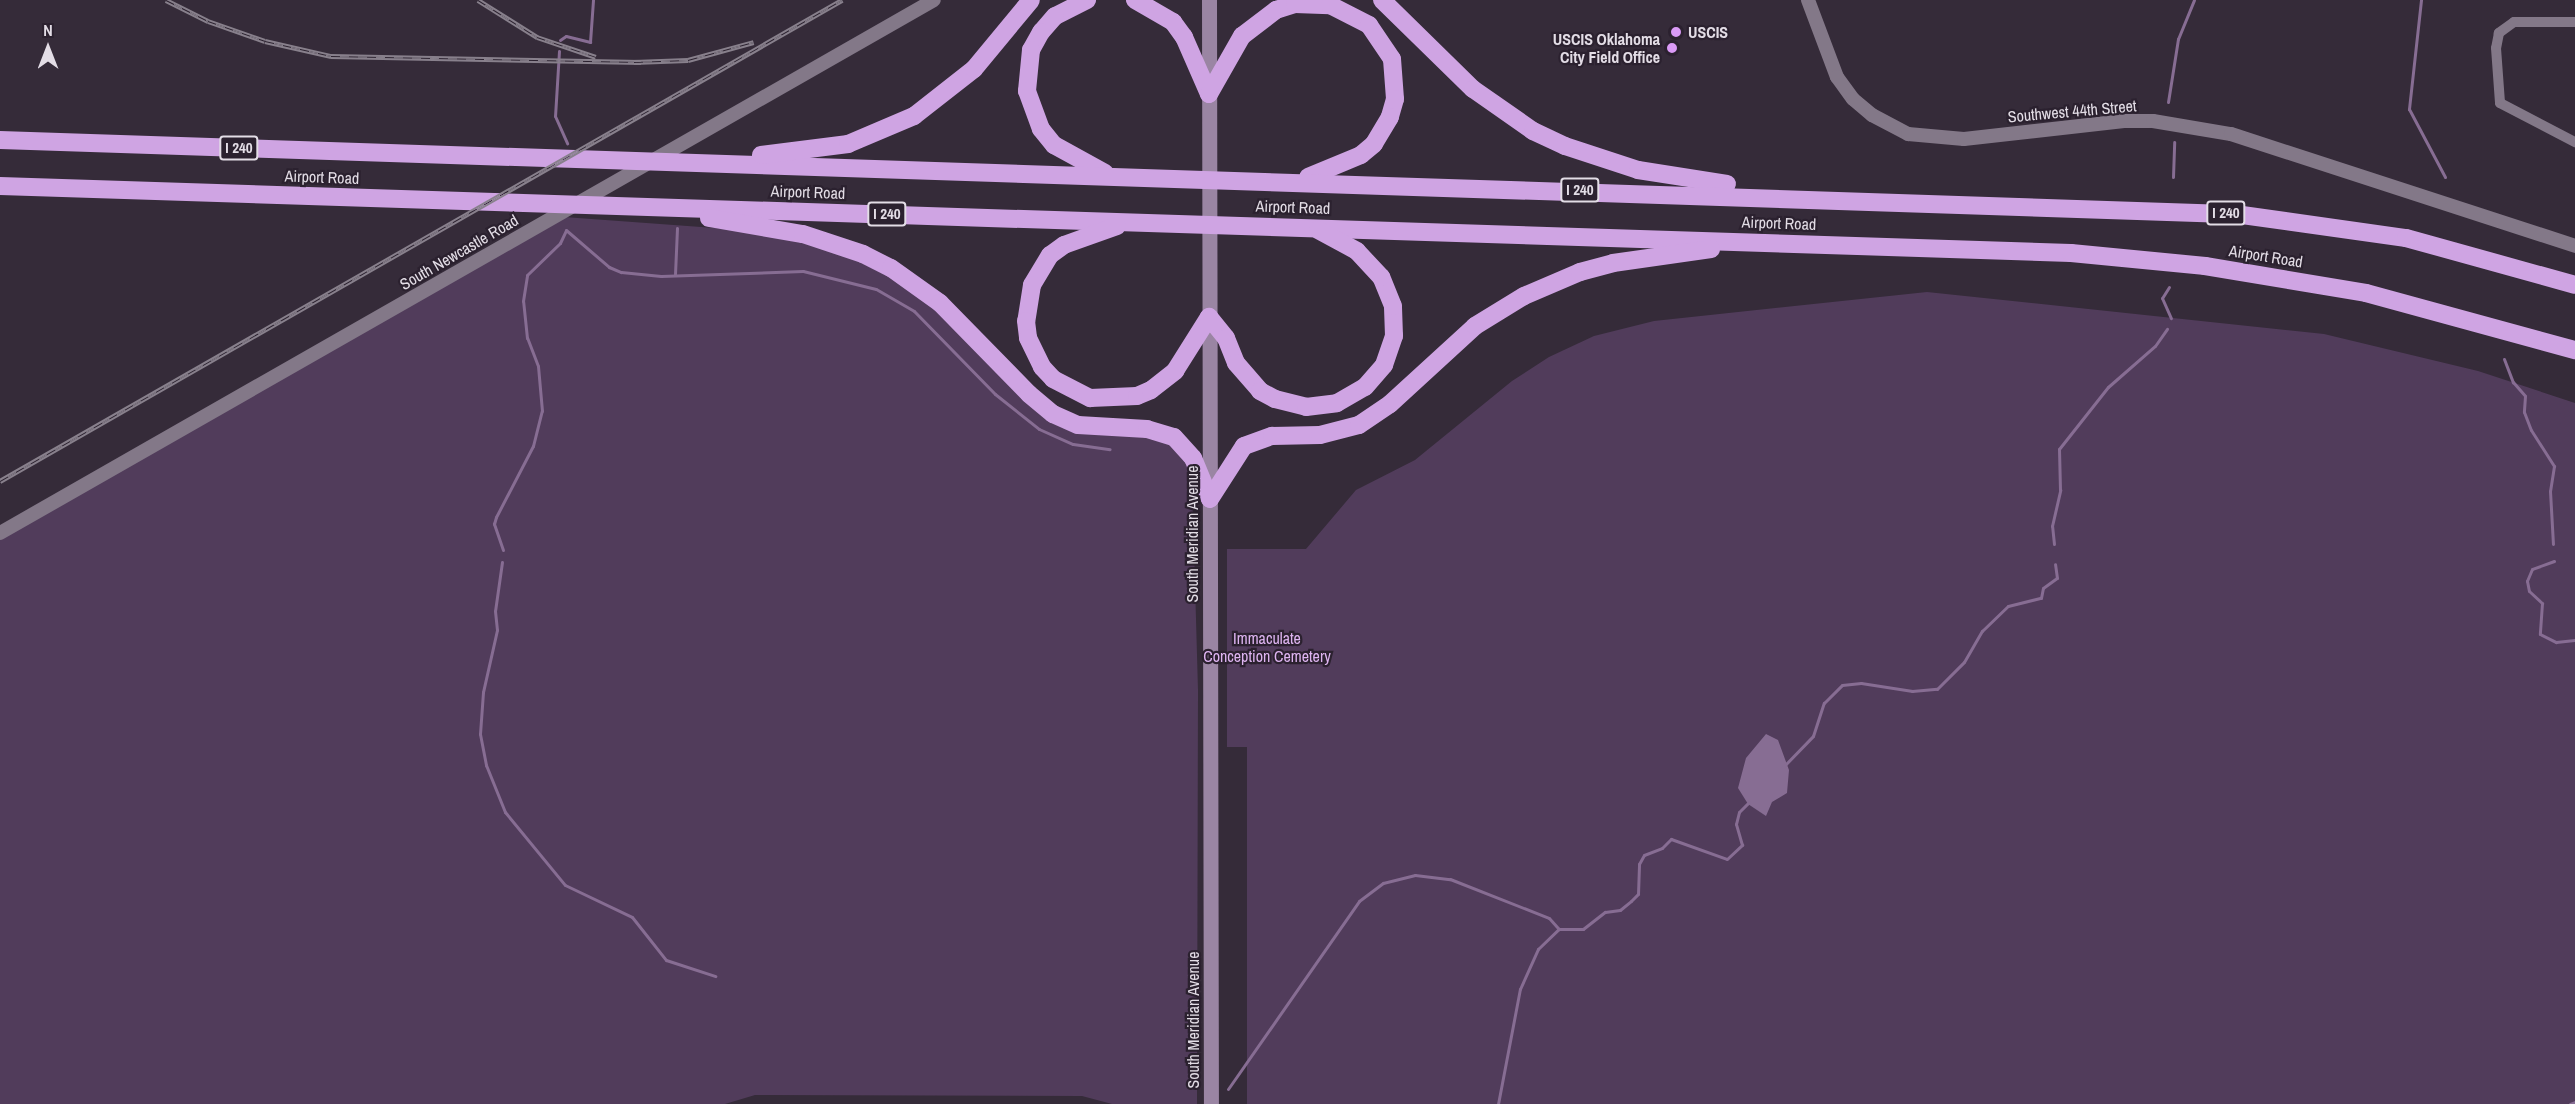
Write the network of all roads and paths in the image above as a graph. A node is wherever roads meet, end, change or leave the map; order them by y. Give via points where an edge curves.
1 (934, 0) edge
2 (1030, 0) edge
3 (1087, 0) edge
4 (1135, 0) edge
5 (1209, 0) edge
6 (1382, 0) edge
7 (1808, 0) edge
8 (2575, 22) edge
9 (1209, 94) junction
10 (0, 140) edge
11 (2575, 142) edge
12 (727, 161) junction
13 (1112, 176) junction
14 (1292, 182) junction
15 (0, 186) edge
16 (1869, 199) junction
17 (642, 207) junction
18 (1133, 222) junction
19 (1314, 227) junction
20 (1773, 242) junction
21 (2575, 246) edge
22 (2575, 285) edge
23 (1209, 317) junction
24 (2575, 350) edge
25 (1210, 500) junction
26 (0, 533) edge
27 (1211, 1104) edge

1 - 26 street, South Newcastle Road
2 - 12 highway via 974,69 937,101 907,120 870,137 828,148
3 - 13 highway via 1055,16 1041,32 1031,50 1027,91 1041,129 1054,145
4 - 9 highway via 1173,22 1184,37
5 - 9 main road, South Meridian Avenue
6 - 16 highway via 1473,89 1502,111 1565,146 1638,170 1697,181
7 - 21 street, Southwest 44th Street via 1821,39 1848,92 1872,115 1908,134 1964,138 2153,121 2231,134
8 - 11 street via 2514,22 2499,33 2496,48 2500,103
9 - 14 highway via 1242,36 1276,10 1295,4 1330,5 1369,25 1392,59 1396,90 1390,117 1374,144 1361,155
9 - 23 main road, South Meridian Avenue
10 - 12 highway, Airport Road / I 240
12 - 13 highway, Airport Road / I 240
13 - 14 highway, Airport Road / I 240
14 - 16 highway, Airport Road / I 240
15 - 17 highway, Airport Road / I 240
16 - 22 highway, Airport Road / I 240 via 2283,218 2416,240
17 - 18 highway, Airport Road / I 240
17 - 25 highway via 803,234 863,254 940,303 1053,414 1086,426 1147,429 1174,437 1193,458
18 - 19 highway, Airport Road / I 240
18 - 23 highway via 1070,242 1050,255 1040,269 1032,285 1026,321 1031,346 1042,367 1066,388 1090,398 1137,396 1175,371
19 - 20 highway, Airport Road / I 240
19 - 23 highway via 1371,263 1388,291 1394,336 1384,364 1365,387 1322,406 1306,407 1275,399 1246,378 1226,338
20 - 24 highway, Airport Road / I 240 via 2071,253 2205,266 2366,293
20 - 25 highway via 1646,257 1552,283 1475,326 1390,404 1359,425 1320,435 1272,436 1244,446
23 - 25 main road, South Meridian Avenue
25 - 27 main road, South Meridian Avenue

